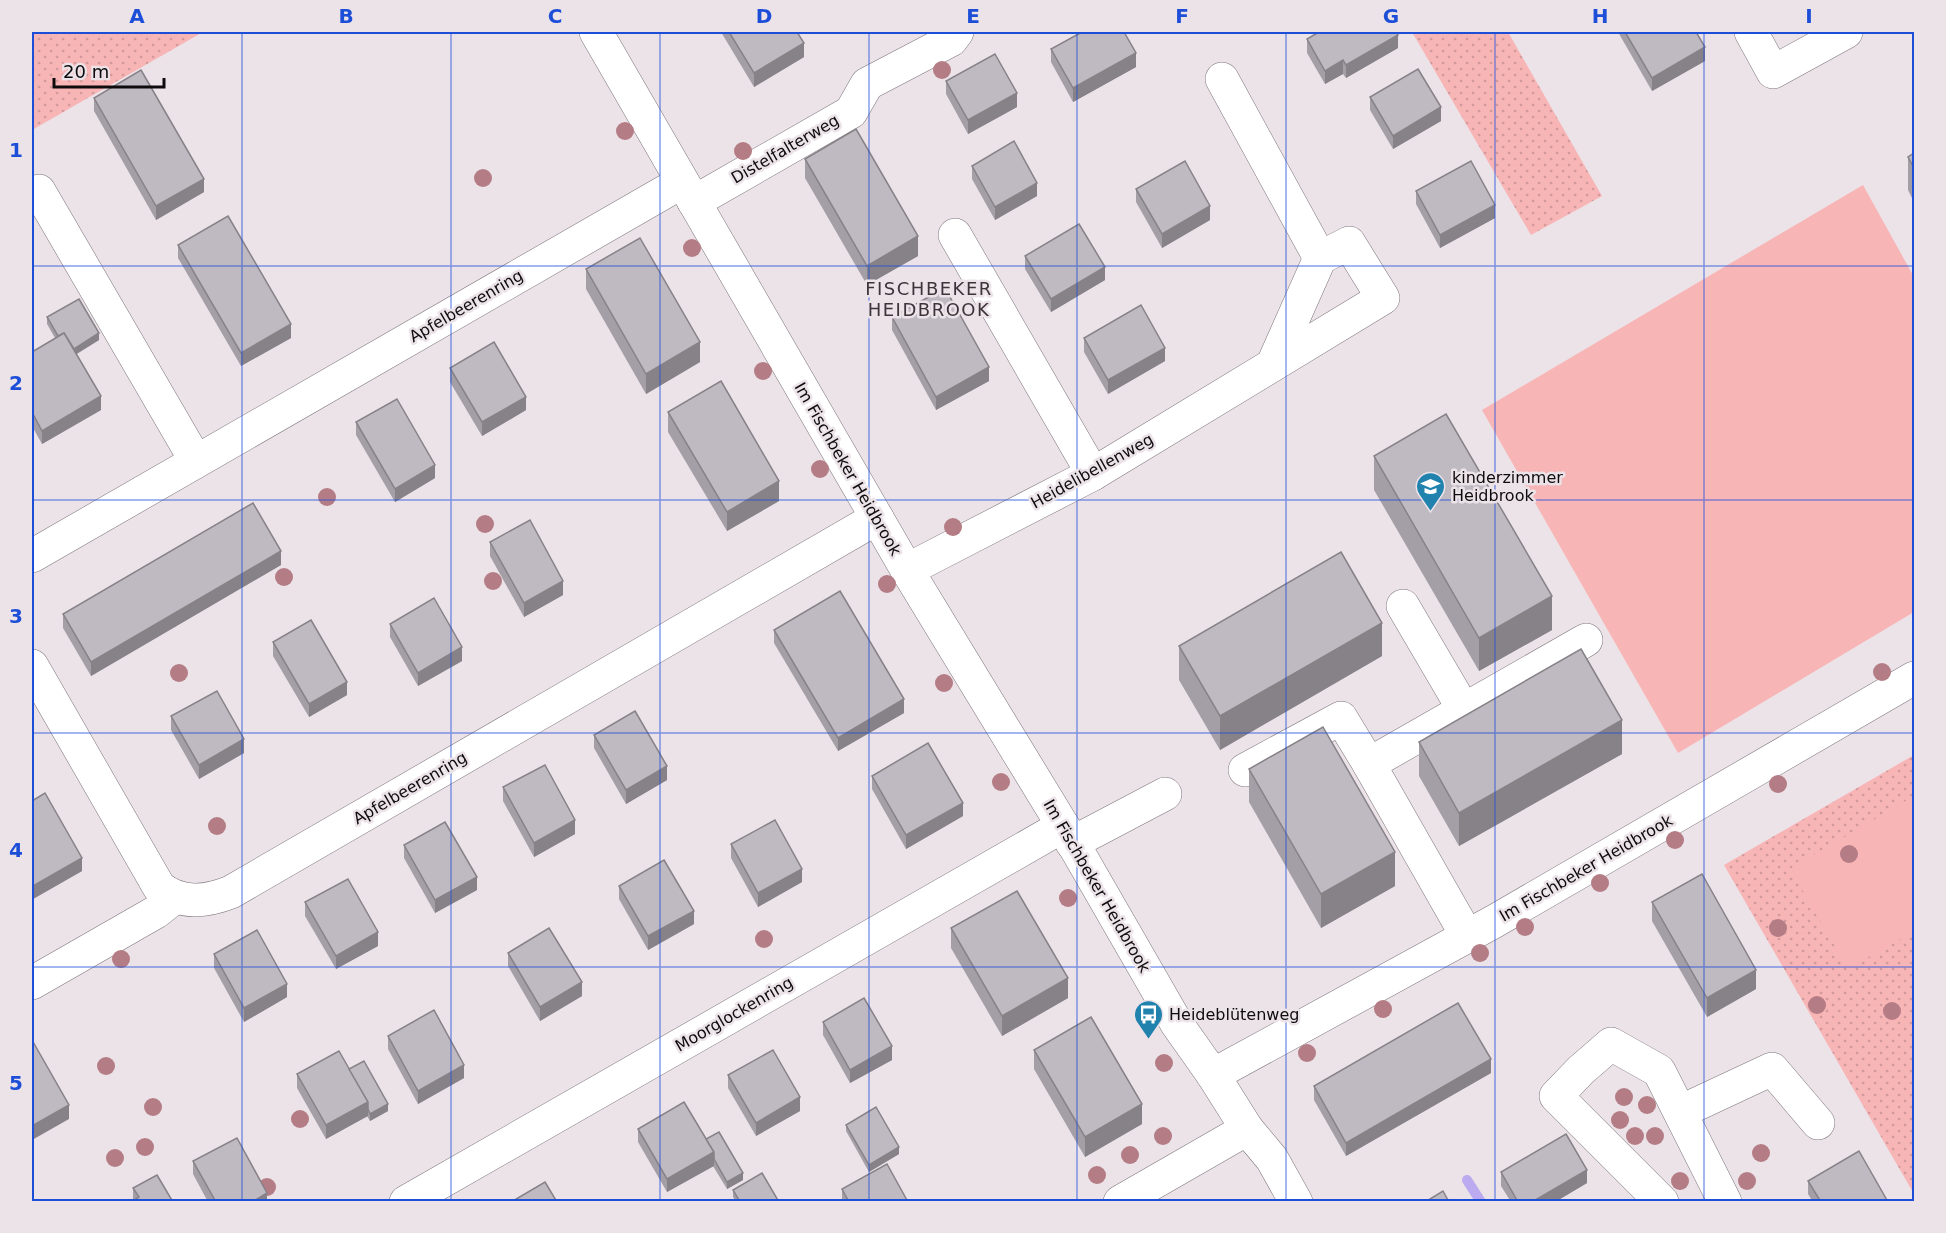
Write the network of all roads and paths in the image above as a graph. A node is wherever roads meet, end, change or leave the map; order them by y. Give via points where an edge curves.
1 (596, 32) edge
2 (957, 32) edge
3 (1750, 32) edge
4 (1846, 32) edge
5 (1222, 79) dead end
6 (39, 192) dead end
7 (688, 192) junction
8 (955, 235) dead end
9 (1320, 258) junction
10 (1273, 364) junction
11 (196, 461) junction
12 (1093, 474) junction
13 (877, 518) junction
14 (32, 556) edge
15 (907, 570) junction
16 (1403, 606) dead end
17 (1586, 640) dead end
18 (32, 666) edge
19 (1914, 678) edge
20 (1464, 710) junction
21 (1369, 764) junction
22 (1245, 770) dead end
23 (1165, 794) dead end
24 (1067, 834) junction
25 (175, 897) junction
26 (1467, 936) junction
27 (32, 983) edge
28 (1213, 1075) junction
29 (1680, 1112) junction
30 (1818, 1123) dead end
31 (1247, 1129) junction
32 (406, 1202) edge
33 (1120, 1202) edge
34 (1296, 1202) edge
35 (1662, 1202) edge
36 (1725, 1202) edge

1 - 7 street, Im Fischbeker Heidbrook
2 - 7 street, Distelfalterweg via 951,40 867,84 851,112
3 - 4 street via 1773,72
5 - 9 street
6 - 11 street
7 - 11 street, Apfelbeerenring
7 - 13 street, Im Fischbeker Heidbrook
8 - 12 street
9 - 10 street
9 - 10 street, Heidelibellenweg via 1349,243 1383,298
10 - 12 street, Heidelibellenweg
11 - 14 street, Apfelbeerenring
12 - 15 street, Heidelibellenweg
13 - 15 street, Im Fischbeker Heidbrook
13 - 25 street, Apfelbeerenring via 231,892 194,901
15 - 24 street, Im Fischbeker Heidbrook
16 - 20 street
17 - 20 street
18 - 25 street via 153,879
19 - 26 street, Im Fischbeker Heidbrook
20 - 21 street
21 - 22 street via 1341,718
21 - 26 street
23 - 24 street, Moorglockenring
24 - 28 street, Im Fischbeker Heidbrook via 1177,1024
24 - 32 street, Moorglockenring
25 - 27 street via 156,912
26 - 28 street, Im Fischbeker Heidbrook
28 - 31 street
29 - 30 street via 1772,1069
29 - 35 street via 1659,1071 1611,1044 1556,1096
29 - 36 street
31 - 33 street
31 - 34 street via 1272,1159

